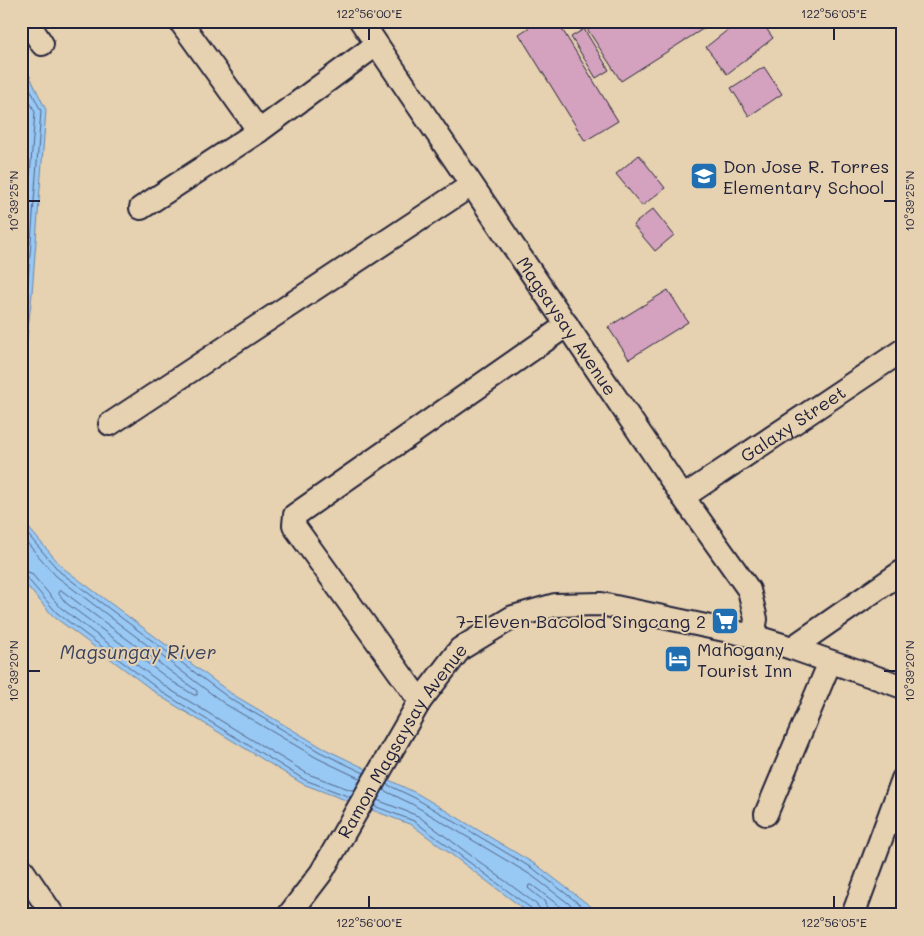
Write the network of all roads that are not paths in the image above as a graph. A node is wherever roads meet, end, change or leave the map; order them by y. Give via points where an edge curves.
1 (27, 21) edge
2 (180, 21) edge
3 (361, 21) edge
4 (42, 44) dead end
5 (376, 45) junction
6 (259, 131) junction
7 (470, 186) junction
8 (141, 208) dead end
9 (567, 325) junction
10 (903, 350) edge
11 (110, 424) dead end
12 (683, 497) junction
13 (903, 571) edge
14 (753, 636) junction
15 (792, 648) junction
16 (830, 662) junction
17 (903, 687) edge
18 (420, 701) junction
19 (903, 779) edge
20 (766, 814) dead end
21 (21, 868) edge
22 (53, 915) edge
23 (289, 915) edge
24 (853, 915) edge

1 - 4 street
2 - 6 street
3 - 5 street, Magsaysay Avenue
5 - 6 street
5 - 7 street, Magsaysay Avenue
6 - 8 street
7 - 9 street, Magsaysay Avenue
7 - 11 street
9 - 12 street, Magsaysay Avenue
9 - 18 street via 295,515 297,530
10 - 12 street, Galaxy Street
12 - 14 street, Magsaysay Avenue via 749,590 756,619
13 - 15 street
14 - 15 street, Ramon Magsaysay Avenue
14 - 18 street, Ramon Magsaysay Avenue via 601,604 554,605 513,618 460,649
15 - 16 street, Ramon Magsaysay Avenue
16 - 17 street, Ramon Magsaysay Avenue
16 - 20 street
18 - 23 street, Ramon Magsaysay Avenue via 320,873
19 - 24 street
21 - 22 street

